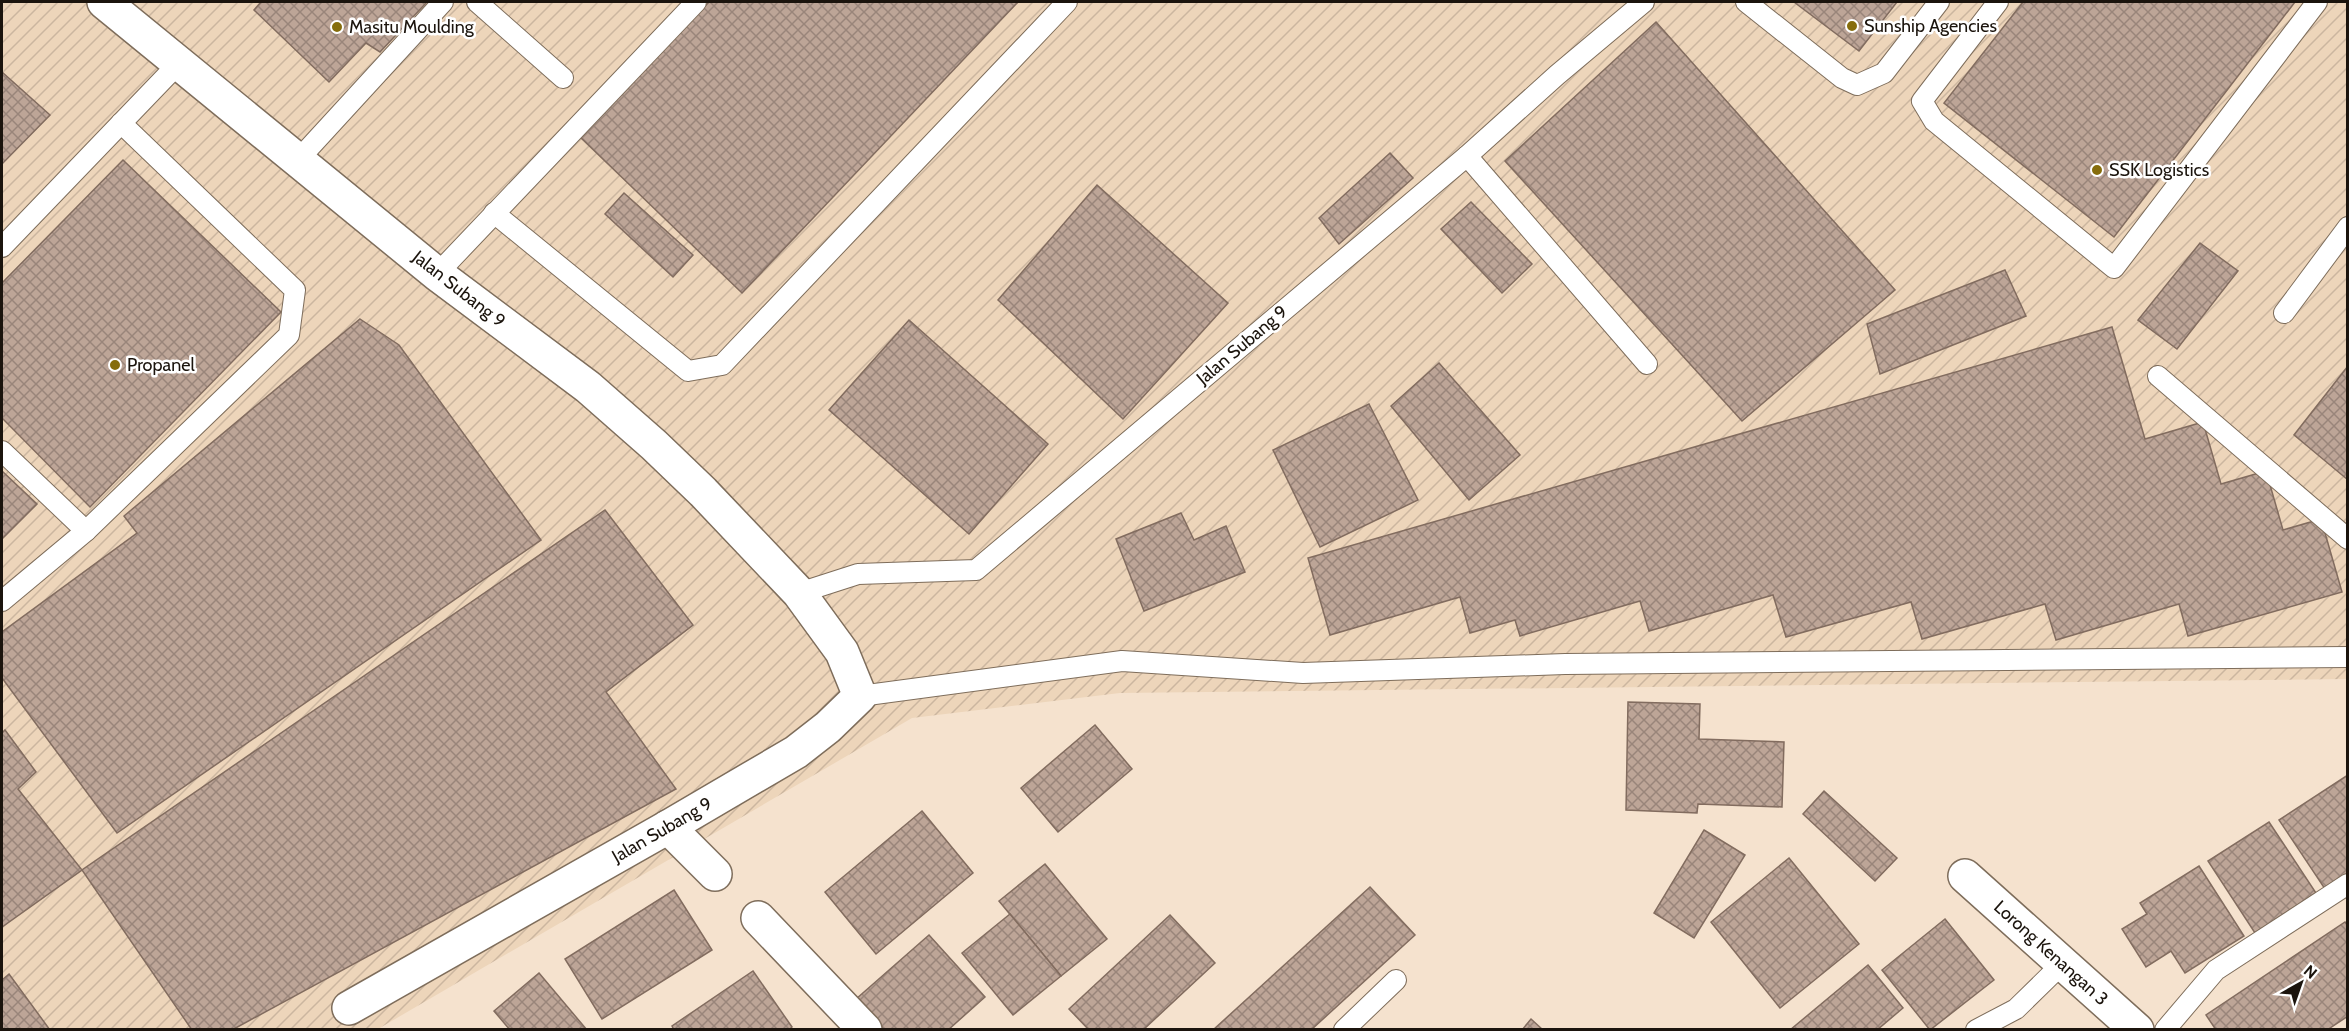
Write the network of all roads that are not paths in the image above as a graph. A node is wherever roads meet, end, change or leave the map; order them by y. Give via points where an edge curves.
1 (104, 2) edge
2 (443, 2) edge
3 (477, 2) edge
4 (696, 2) edge
5 (1067, 2) edge
6 (1644, 2) edge
7 (1746, 2) edge
8 (1939, 2) edge
9 (1998, 2) edge
10 (2317, 2) edge
11 (179, 63) junction
12 (563, 78) dead end
13 (121, 123) junction
14 (1467, 156) junction
15 (298, 160) junction
16 (495, 213) junction
17 (2348, 227) edge
18 (2, 248) edge
19 (437, 274) junction
20 (2284, 313) dead end
21 (1647, 364) dead end
22 (2158, 376) dead end
23 (2, 451) edge
24 (86, 531) junction
25 (2348, 539) edge
26 (799, 593) junction
27 (2, 601) edge
28 (2348, 657) edge
29 (860, 696) junction
30 (668, 827) junction
31 (715, 874) dead end
32 (1965, 876) dead end
33 (2348, 884) edge
34 (758, 918) dead end
35 (2063, 963) junction
36 (1396, 980) dead end
37 (349, 1008) dead end
38 (865, 1029) edge
39 (1344, 1029) edge
40 (1976, 1029) edge
41 (2137, 1029) edge
42 (2165, 1029) edge

1 - 11 street, Jalan Subang 9
2 - 15 lane
3 - 12 lane
4 - 16 lane
5 - 16 lane via 722,365 688,371
6 - 14 lane, Jalan Subang 9
7 - 8 lane via 1842,78 1857,85 1884,73
9 - 10 lane via 1922,101 1934,121 2114,268
11 - 13 lane
11 - 15 street, Jalan Subang 9
13 - 18 lane
13 - 24 lane via 296,290 289,335
14 - 21 lane
14 - 26 lane, Jalan Subang 9 via 976,570 858,574
15 - 19 street, Jalan Subang 9
16 - 19 lane
17 - 20 lane
19 - 26 street, Jalan Subang 9 via 588,387 654,444
22 - 25 lane
23 - 24 lane
24 - 27 lane
26 - 29 street, Jalan Subang 9 via 842,652
28 - 29 lane via 1565,664 1303,673 1122,661
29 - 30 street, Jalan Subang 9 via 796,752
30 - 31 street
30 - 37 street, Jalan Subang 9
32 - 35 street, Lorong Kenangan 3
33 - 42 lane via 2216,970
34 - 38 street
35 - 40 lane via 2016,1009
35 - 41 street, Lorong Kenangan 3
36 - 39 lane

